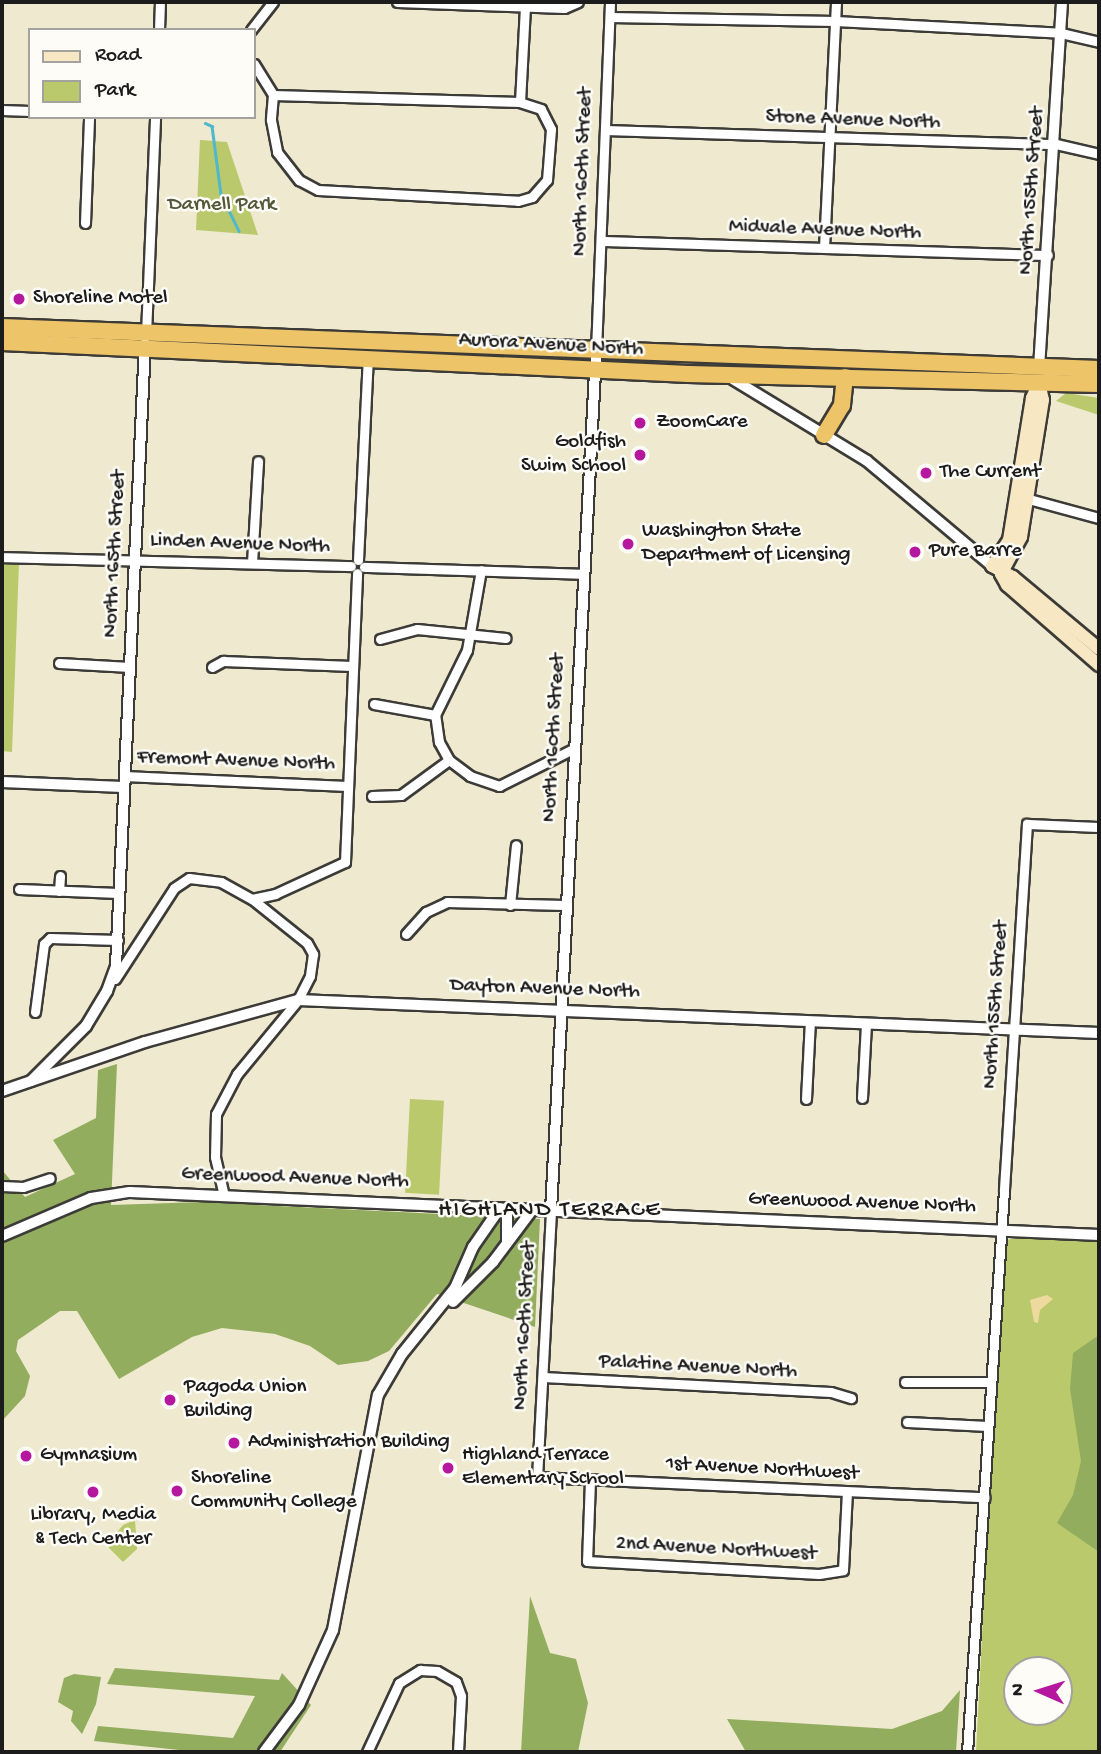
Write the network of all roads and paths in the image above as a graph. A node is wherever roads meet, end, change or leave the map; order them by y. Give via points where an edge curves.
1 (160, 2) edge
2 (273, 2) edge
3 (397, 2) edge
4 (578, 2) edge
5 (610, 2) edge
6 (836, 2) edge
7 (1062, 2) edge
8 (262, 6) edge
9 (525, 6) junction
10 (610, 17) junction
11 (835, 21) junction
12 (159, 28) edge
13 (252, 28) edge
14 (1061, 33) junction
15 (1099, 42) edge
16 (256, 67) edge
17 (273, 95) junction
18 (520, 102) junction
19 (2, 110) edge
20 (28, 111) edge
21 (89, 119) edge
22 (155, 119) edge
23 (605, 130) junction
24 (829, 138) junction
25 (1056, 144) junction
26 (1099, 154) edge
27 (85, 223) dead end
28 (601, 241) junction
29 (824, 248) junction
30 (1048, 256) junction
31 (2, 327) edge
32 (2, 342) edge
33 (146, 342) junction
34 (596, 352) junction
35 (368, 359) junction
36 (595, 369) junction
37 (1099, 369) edge
38 (725, 375) junction
39 (1039, 375) junction
40 (845, 377) junction
41 (1099, 384) edge
42 (824, 435) junction
43 (258, 461) dead end
44 (1029, 499) junction
45 (1099, 518) edge
46 (2, 557) edge
47 (136, 559) junction
48 (252, 563) junction
49 (357, 567) junction
50 (481, 570) junction
51 (996, 570) junction
52 (584, 574) junction
53 (471, 637) junction
54 (506, 638) dead end
55 (380, 639) dead end
56 (1099, 649) edge
57 (59, 663) dead end
58 (1099, 665) edge
59 (352, 666) junction
60 (130, 667) junction
61 (212, 667) dead end
62 (374, 704) dead end
63 (435, 715) junction
64 (575, 748) junction
65 (449, 761) junction
66 (2, 782) edge
67 (124, 782) junction
68 (347, 786) junction
69 (372, 796) dead end
70 (1099, 827) edge
71 (516, 845) dead end
72 (60, 876) dead end
73 (19, 890) dead end
74 (59, 891) junction
75 (118, 893) junction
76 (252, 899) junction
77 (510, 905) junction
78 (564, 905) junction
79 (406, 934) dead end
80 (118, 940) junction
81 (107, 991) junction
82 (298, 1000) junction
83 (561, 1009) junction
84 (35, 1012) dead end
85 (810, 1021) junction
86 (866, 1024) junction
87 (1015, 1029) junction
88 (1099, 1033) edge
89 (59, 1056) junction
90 (71, 1069) junction
91 (29, 1083) junction
92 (17, 1088) junction
93 (2, 1091) edge
94 (2, 1098) edge
95 (862, 1098) dead end
96 (806, 1099) dead end
97 (50, 1178) dead end
98 (2, 1186) edge
99 (223, 1193) junction
100 (504, 1208) junction
101 (532, 1210) junction
102 (551, 1211) junction
103 (1002, 1229) junction
104 (1099, 1235) edge
105 (2, 1236) edge
106 (507, 1243) junction
107 (402, 1354) junction
108 (543, 1377) junction
109 (905, 1382) dead end
110 (991, 1382) junction
111 (851, 1398) dead end
112 (907, 1422) dead end
113 (988, 1426) junction
114 (537, 1477) joint
115 (590, 1480) junction
116 (847, 1492) junction
117 (985, 1497) junction
118 (264, 1752) edge
119 (366, 1752) edge
120 (458, 1752) edge
121 (967, 1752) edge

1 - 12 street
2 - 8 street
3 - 9 street
4 - 9 street via 564,8
5 - 10 street, North 160th Street
6 - 11 street
7 - 14 street, North 155th Street
8 - 13 street
9 - 18 street
10 - 11 street
10 - 23 street, North 160th Street
11 - 14 street
11 - 24 street
14 - 15 street
14 - 25 street, North 155th Street
16 - 17 street
17 - 18 street
17 - 18 street via 271,120 277,152 299,180 318,190 518,201 542,189 552,150 549,118 541,109
19 - 20 street
21 - 27 street
22 - 33 street, North 165th Street
23 - 24 street, Stone Avenue North
23 - 28 street, North 160th Street
24 - 25 street, Stone Avenue North
24 - 29 street
25 - 26 street, Stone Avenue North
25 - 30 street, North 155th Street
28 - 29 street, Midvale Avenue North
28 - 34 street, North 160th Street
29 - 30 street, Midvale Avenue North
30 - 39 street, North 155th Street
31 - 33 highway, Aurora Avenue North
32 - 33 highway, Aurora Avenue North
33 - 34 highway, Aurora Avenue North
33 - 35 highway, Aurora Avenue North
33 - 47 street, North 165th Street
34 - 36 street, North 160th Street
34 - 39 highway, Aurora Avenue North
35 - 36 highway, Aurora Avenue North
35 - 49 street
36 - 38 highway, Aurora Avenue North
36 - 52 street, North 160th Street
37 - 39 highway, Aurora Avenue North
38 - 40 highway, Aurora Avenue North
38 - 42 street
39 - 40 highway, Aurora Avenue North
39 - 41 highway, Aurora Avenue North
39 - 44 main road, North 155th Street via 1043,400
39 - 51 main road, North 155th Street via 1009,540
40 - 42 highway via 842,405
42 - 51 street via 867,461
43 - 48 street
44 - 45 street
44 - 51 main road, North 155th Street via 1015,553
46 - 47 street, Linden Avenue North
47 - 48 street, Linden Avenue North
47 - 60 street, North 165th Street
48 - 49 street, Linden Avenue North
49 - 50 street, Linden Avenue North
49 - 59 street
50 - 52 street, Linden Avenue North
50 - 53 street
51 - 56 main road via 1013,577
51 - 58 main road via 1007,585
52 - 64 street, North 160th Street
53 - 54 street
53 - 55 street via 417,629
53 - 63 street
57 - 60 street
59 - 61 street via 223,661
59 - 68 street
60 - 67 street, North 165th Street
62 - 63 street
63 - 65 street via 439,742
64 - 65 street via 499,786 470,776
64 - 78 street, North 160th Street
65 - 69 street via 401,796
66 - 67 street, Fremont Avenue North
67 - 68 street, Fremont Avenue North
67 - 75 street, North 165th Street
68 - 76 street via 345,862
70 - 87 street, North 155th Street via 1027,824
71 - 77 street
72 - 74 street
73 - 74 street
74 - 75 street
75 - 80 street, North 165th Street
76 - 81 street via 204,878 189,878 174,888
76 - 82 street via 307,943 313,954 310,976
77 - 78 street
77 - 79 street via 447,902 426,912
78 - 83 street, North 160th Street
80 - 81 street, North 165th Street
80 - 84 street via 57,937 44,944
81 - 89 street, North 165th Street via 86,1026
82 - 83 street, Dayton Avenue North
82 - 90 street, Dayton Avenue North via 145,1042
82 - 99 street via 237,1074 216,1114 215,1157
83 - 85 street, Dayton Avenue North
83 - 102 street, North 160th Street
85 - 86 street, Dayton Avenue North
85 - 96 street
86 - 87 street, Dayton Avenue North
86 - 95 street
87 - 88 street, Dayton Avenue North
87 - 103 street, North 155th Street
89 - 90 street via 61,1064
89 - 91 street, North 165th Street
90 - 91 street, Dayton Avenue North
91 - 92 street, Dayton Avenue North
92 - 93 street, Dayton Avenue North
92 - 94 street
97 - 98 street via 23,1187
99 - 100 street, Greenwood Avenue North
99 - 105 street, Greenwood Avenue North via 116,1192
100 - 101 street, Greenwood Avenue North
100 - 106 street
100 - 107 street via 473,1247 456,1289
101 - 102 street, Greenwood Avenue North
101 - 106 street
102 - 103 street, Greenwood Avenue North
102 - 108 street, North 160th Street
103 - 104 street, Greenwood Avenue North
103 - 110 street, North 155th Street
106 - 107 street
107 - 118 street via 378,1395 332,1630 304,1695
108 - 111 street, Palatine Avenue North via 831,1392
108 - 114 street, North 160th Street
109 - 110 street
110 - 113 street, North 155th Street
112 - 113 street
113 - 117 street, North 155th Street
114 - 115 street, 1st Avenue Northwest
115 - 116 street, 1st Avenue Northwest
115 - 116 street, 2nd Avenue Northwest via 587,1561 819,1574 843,1570
116 - 117 street, 1st Avenue Northwest
117 - 121 street, North 155th Street
119 - 120 street via 399,1683 420,1670 437,1671 456,1682 461,1696

